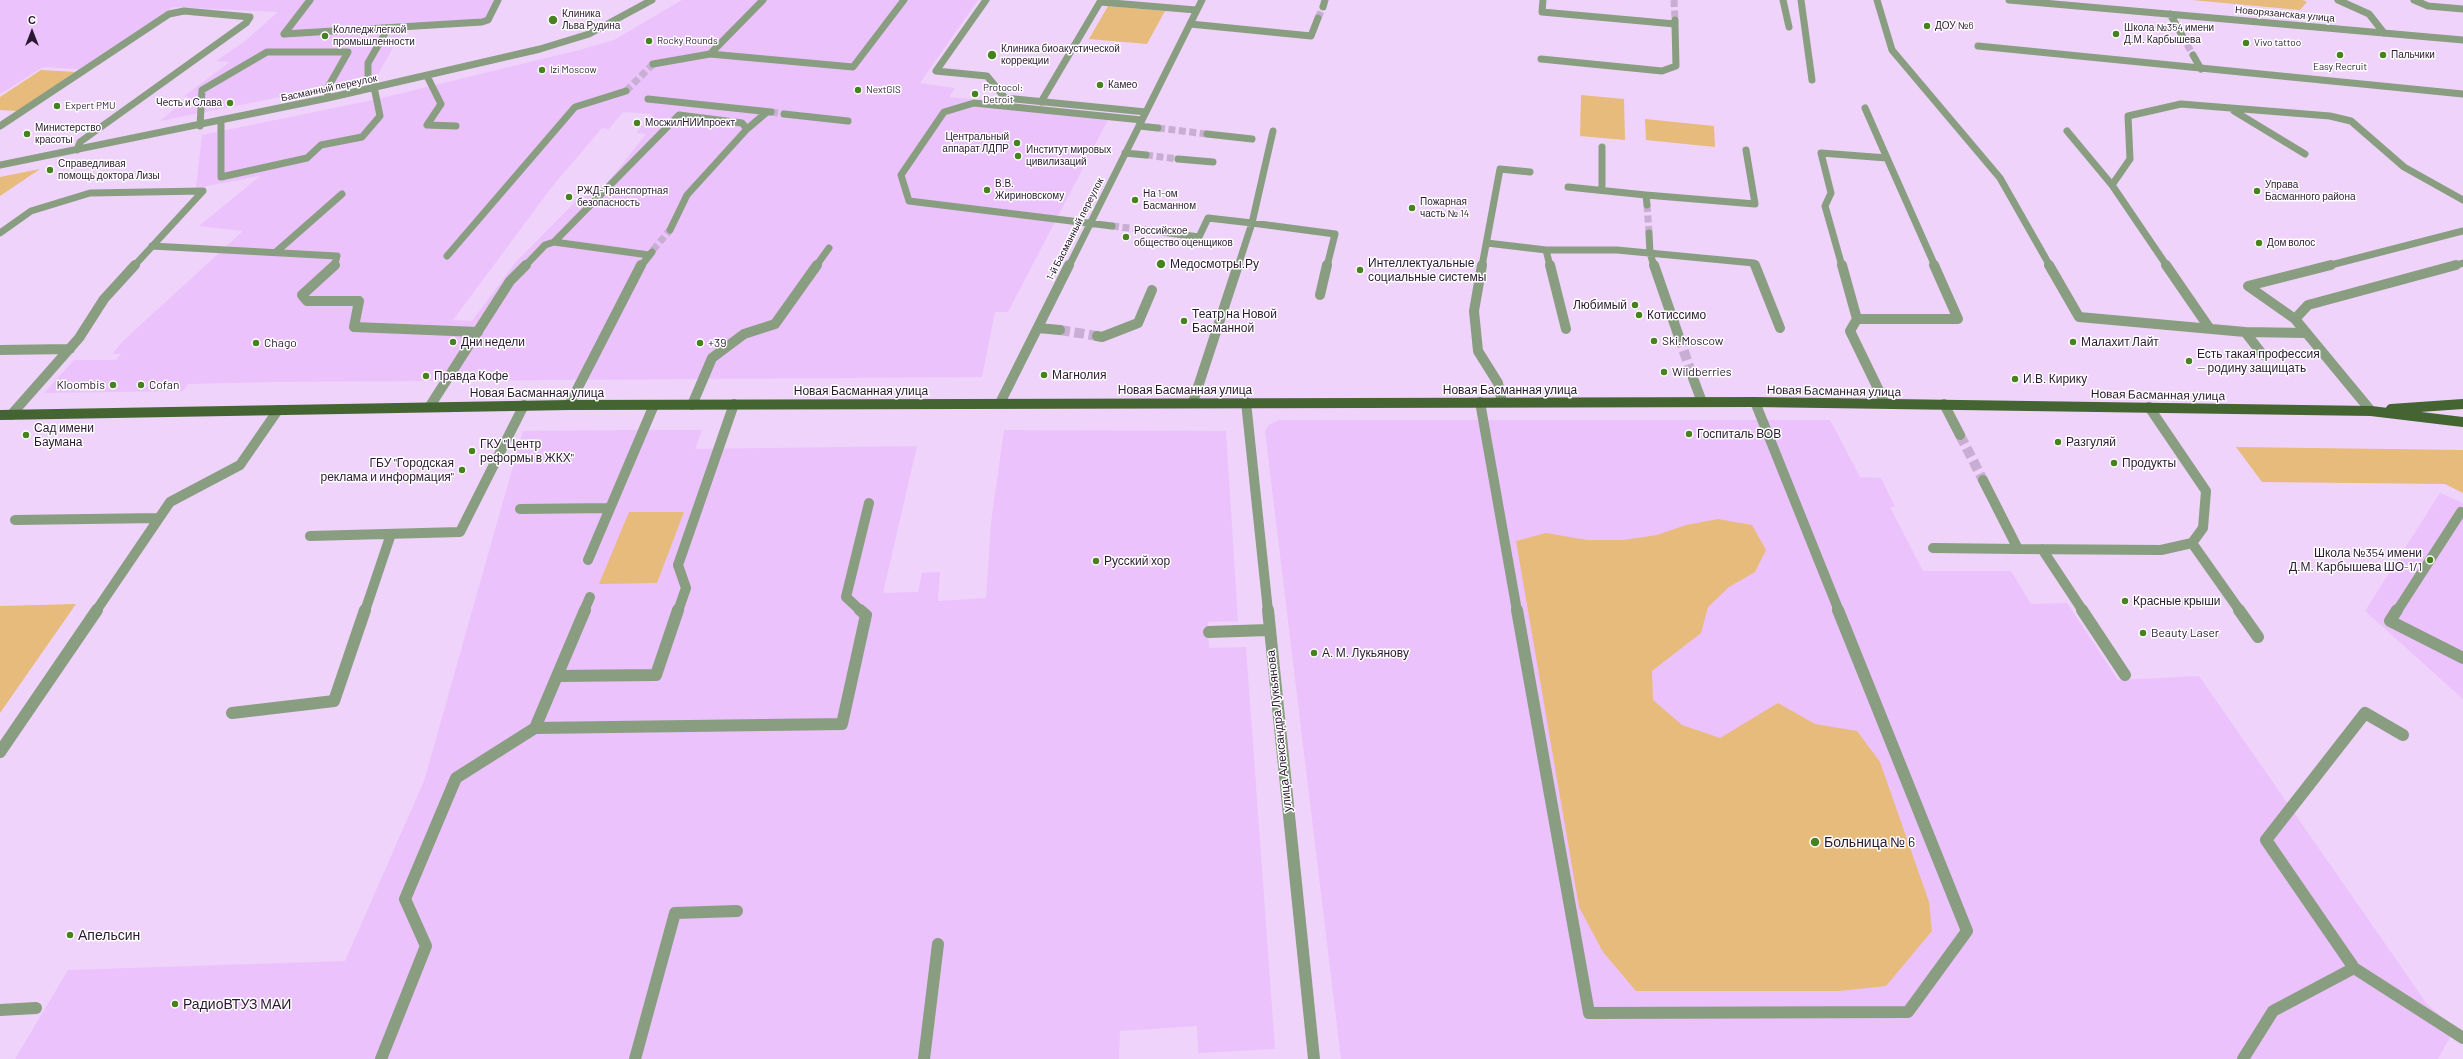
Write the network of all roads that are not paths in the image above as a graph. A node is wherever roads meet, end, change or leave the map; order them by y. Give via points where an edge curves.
1 (310, 0) edge
2 (498, 0) edge
3 (652, 0) edge
4 (763, 0) edge
5 (904, 0) edge
6 (986, 0) edge
7 (1202, 0) edge
8 (1543, 0) edge
9 (1784, 0) edge
10 (1801, 0) edge
11 (1877, 0) edge
12 (2009, 0) edge
13 (2086, 0) edge
14 (2339, 0) edge
15 (2414, 0) edge
16 (1100, 1) edge
17 (2089, 7) junction
18 (2463, 9) edge
19 (1196, 10) junction
20 (2170, 14) junction
21 (1318, 18) tunnel mouth
22 (1190, 24) junction
23 (1789, 27) dead end
24 (388, 28) junction
25 (2384, 33) junction
26 (2182, 35) tunnel mouth
27 (2463, 40) edge
28 (1978, 46) dead end
29 (710, 54) junction
30 (2193, 55) tunnel mouth
31 (1541, 59) dead end
32 (653, 64) tunnel mouth
33 (2201, 69) junction
34 (427, 76) junction
35 (1812, 80) dead end
36 (375, 88) junction
37 (626, 91) tunnel mouth
38 (2463, 94) edge
39 (328, 98) junction
40 (648, 100) dead end
41 (1041, 102) junction
42 (1865, 108) dead end
43 (2232, 110) junction
44 (1146, 112) junction
45 (784, 114) tunnel mouth
46 (848, 120) dead end
47 (221, 121) junction
48 (1140, 123) junction
49 (0, 126) edge
50 (200, 126) junction
51 (456, 126) dead end
52 (1158, 128) tunnel mouth
53 (747, 129) junction
54 (1274, 131) dead end
55 (2067, 131) dead end
56 (1207, 134) tunnel mouth
57 (1252, 139) dead end
58 (1602, 147) dead end
59 (77, 150) junction
60 (1746, 150) dead end
61 (1125, 153) junction
62 (2305, 154) dead end
63 (1146, 155) tunnel mouth
64 (1887, 158) junction
65 (1178, 159) tunnel mouth
66 (1213, 162) dead end
67 (0, 166) edge
68 (1530, 172) dead end
69 (2112, 185) junction
70 (1568, 187) dead end
71 (1602, 190) junction
72 (342, 194) dead end
73 (1646, 194) junction
74 (2463, 200) edge
75 (1647, 205) tunnel mouth
76 (1090, 223) junction
77 (1252, 223) junction
78 (1112, 226) tunnel mouth
79 (670, 230) tunnel mouth
80 (1154, 231) tunnel mouth
81 (2463, 232) edge
82 (0, 233) edge
83 (1649, 233) tunnel mouth
84 (554, 242) junction
85 (1488, 243) junction
86 (152, 246) junction
87 (830, 248) dead end
88 (1546, 250) junction
89 (276, 252) junction
90 (1650, 253) junction
91 (447, 256) dead end
92 (2463, 263) edge
93 (1152, 290) dead end
94 (1320, 295) dead end
95 (1857, 319) junction
96 (2295, 319) junction
97 (1038, 328) junction
98 (1780, 328) dead end
99 (1566, 329) dead end
100 (2210, 329) junction
101 (1060, 330) tunnel mouth
102 (478, 332) junction
103 (2245, 332) junction
104 (2306, 333) junction
105 (1096, 336) tunnel mouth
106 (1679, 337) tunnel mouth
107 (70, 349) junction
108 (0, 350) edge
109 (2263, 355) dead end
110 (1693, 378) tunnel mouth
111 (1193, 402) junction
112 (1246, 402) junction
113 (1480, 402) junction
114 (1502, 402) junction
115 (1702, 402) junction
116 (1755, 402) junction
117 (1000, 403) junction
118 (734, 404) junction
119 (1885, 404) junction
120 (1944, 404) junction
121 (2463, 404) edge
122 (524, 405) junction
123 (569, 405) junction
124 (654, 405) junction
125 (692, 405) junction
126 (430, 406) junction
127 (2149, 407) junction
128 (278, 410) junction
129 (2371, 411) junction
130 (0, 415) edge
131 (11, 415) junction
132 (2463, 422) edge
133 (1960, 435) tunnel mouth
134 (1983, 480) tunnel mouth
135 (869, 502) dead end
136 (608, 508) junction
137 (520, 509) dead end
138 (2463, 513) edge
139 (159, 518) junction
140 (15, 520) dead end
141 (391, 534) junction
142 (310, 536) dead end
143 (2192, 543) junction
144 (1933, 548) dead end
145 (2018, 549) junction
146 (2042, 549) junction
147 (588, 560) dead end
148 (590, 597) dead end
149 (1268, 630) junction
150 (1209, 632) dead end
151 (2258, 637) dead end
152 (2463, 658) edge
153 (2125, 675) dead end
154 (557, 676) junction
155 (232, 713) dead end
156 (535, 728) junction
157 (2403, 735) dead end
158 (0, 752) edge
159 (736, 911) dead end
160 (938, 944) dead end
161 (2354, 968) junction
162 (36, 1008) dead end
163 (0, 1010) edge
164 (2463, 1038) edge
165 (381, 1059) edge
166 (635, 1059) edge
167 (924, 1059) edge
168 (1314, 1059) edge
169 (2243, 1059) edge

1 - 24 street via 284,34
2 - 24 street via 488,20 482,22
3 - 34 street, Басманный переулок via 605,27 569,42
4 - 29 street
5 - 29 street via 852,67
6 - 41 street via 936,71 987,76 1005,98
7 - 19 street, 1-й Басманный переулок
8 - 31 street via 1542,12 1675,22 1676,66 1662,71
9 - 23 street
10 - 35 street
11 - 100 street via 1892,50 2000,178 2079,317
12 - 17 street, Новорязанская улица
13 - 17 street
14 - 25 street via 2369,14
15 - 18 street via 2428,6
16 - 19 street
16 - 41 street
17 - 20 street, Новорязанская улица
19 - 22 street, 1-й Басманный переулок
20 - 25 street, Новорязанская улица
20 - 26 street
21 - 22 street via 1311,36
22 - 44 street, 1-й Басманный переулок
24 - 36 street via 368,63 368,80 373,82
25 - 27 street, Новорязанская улица
28 - 33 street
29 - 32 street
30 - 33 street
33 - 38 street
34 - 36 street, Басманный переулок
34 - 51 street via 442,104 427,125
36 - 39 street, Басманный переулок
36 - 47 street via 380,116 362,136 321,145 307,158 221,177
37 - 91 street via 575,107
39 - 47 street, Басманный переулок
39 - 50 street via 327,89 348,52 266,52 202,90
40 - 53 street via 769,112
41 - 44 street
42 - 64 street
43 - 62 street
43 - 69 street via 2181,104 2128,116 2130,159
43 - 74 street via 2330,116 2351,121 2404,167
44 - 48 street, 1-й Басманный переулок
45 - 46 street
47 - 50 street, Басманный переулок
48 - 52 street
48 - 61 street, 1-й Басманный переулок
48 - 76 street via 974,103 944,112 901,175 909,201
49 - 59 street via 169,14 184,11 250,17 246,23 80,142
50 - 59 street, Басманный переулок
53 - 79 street via 687,195
53 - 84 street via 742,123 679,115
54 - 77 street
55 - 69 street
56 - 57 street
58 - 71 street
59 - 67 street, Басманный переулок
60 - 73 street via 1755,204
61 - 63 street
61 - 76 street, 1-й Басманный переулок
64 - 95 street via 1821,153 1832,194 1826,206
64 - 95 street via 1958,320
65 - 66 street
68 - 85 street via 1500,169
69 - 100 street
70 - 71 street
71 - 73 street
72 - 89 street
73 - 75 street
76 - 78 street
76 - 97 street, 1-й Басманный переулок
77 - 80 street via 1208,218 1199,237
77 - 94 street via 1335,234
77 - 111 street
81 - 96 street via 2248,286
82 - 86 street via 31,211 90,193 203,191
83 - 90 street
84 - 102 street via 545,245 510,281
84 - 123 street via 651,253 638,269
85 - 88 street
85 - 114 street via 1474,311 1478,351 1498,383
86 - 89 street
86 - 107 street via 104,299 80,338
87 - 125 street via 775,324 744,334 712,358
88 - 90 street via 1617,250
88 - 99 street
89 - 102 street via 336,256 336,264 302,296 307,301 359,301 354,327
90 - 98 street via 1754,263
90 - 106 street
92 - 96 street via 2308,305
93 - 105 street via 1138,324 1102,337
95 - 119 street via 1850,331
96 - 104 street
97 - 101 street
97 - 117 street, 1-й Басманный переулок
100 - 103 street
102 - 126 street
103 - 104 street
103 - 109 street
104 - 129 street
107 - 108 street
107 - 131 street
110 - 115 street
111 - 112 main road, Новая Басманная улица
111 - 117 main road, Новая Басманная улица
112 - 113 main road, Новая Басманная улица
112 - 149 street, улица Александра Лукьянова
113 - 114 main road, Новая Басманная улица
113 - 116 street via 1589,1013 1908,1012 1968,931
114 - 115 main road, Новая Басманная улица
115 - 116 main road, Новая Басманная улица
116 - 119 main road, Новая Басманная улица
117 - 118 main road, Новая Басманная улица
118 - 125 main road, Новая Басманная улица
118 - 154 street via 678,564 686,588 656,675
119 - 120 main road, Новая Басманная улица
120 - 127 main road, Новая Басманная улица
120 - 133 street
121 - 129 main road, Новая Басманная улица
122 - 123 main road, Новая Басманная улица
122 - 126 main road, Новая Басманная улица
122 - 141 street via 460,532
123 - 124 main road, Новая Басманная улица
124 - 125 main road, Новая Басманная улица
124 - 136 street
126 - 128 main road, Новая Басманная улица
127 - 129 main road, Новая Басманная улица
127 - 143 street via 2206,491 2203,528
128 - 131 main road, Новая Басманная улица
128 - 139 street via 240,465 170,502
129 - 132 main road, Новая Басманная улица
130 - 131 main road, Новая Басманная улица
134 - 145 street
135 - 156 street via 846,597 866,615 842,724
136 - 137 street
136 - 147 street
138 - 152 street via 2461,512 2390,621
139 - 140 street
139 - 158 street
141 - 142 street
141 - 155 street via 334,701
143 - 146 street via 2161,550
143 - 151 street
144 - 145 street
145 - 146 street
146 - 153 street
148 - 154 street
149 - 150 street
149 - 168 street, улица Александра Лукьянова
154 - 156 street
156 - 165 street via 456,778 405,899 426,946
157 - 161 street via 2365,713 2266,840
159 - 166 street via 675,913
160 - 167 street
161 - 164 street
161 - 169 street via 2273,1011
162 - 163 street

